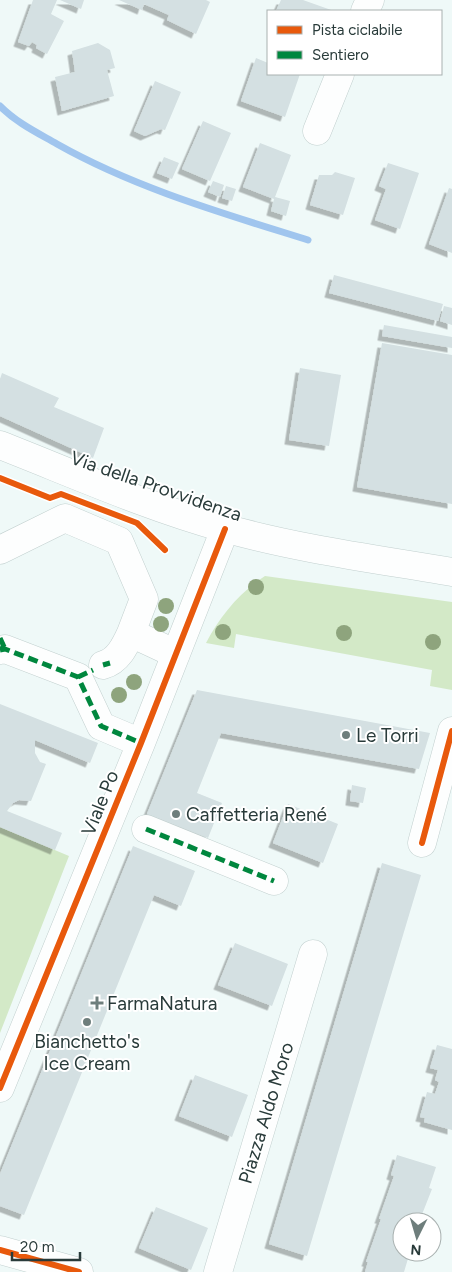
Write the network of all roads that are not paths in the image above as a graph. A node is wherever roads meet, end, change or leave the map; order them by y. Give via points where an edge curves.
1 (340, 75) edge
2 (318, 131) dead end
3 (0, 445) edge
4 (225, 529) junction
5 (0, 550) edge
6 (452, 572) edge
7 (131, 633) junction
8 (1, 646) edge
9 (176, 654) junction
10 (96, 669) junction
11 (452, 731) edge
12 (141, 743) junction
13 (146, 829) dead end
14 (422, 843) dead end
15 (274, 881) dead end
16 (313, 954) dead end
17 (0, 1088) edge
18 (0, 1250) edge
19 (79, 1272) edge
20 (218, 1272) edge

1 - 2 street
3 - 4 street, Via della Provvidenza via 180,515
4 - 6 street, Via della Provvidenza via 288,544
4 - 9 street, Viale Po
5 - 7 street via 65,518 119,540 144,600
7 - 9 street
7 - 10 street via 124,649
8 - 10 street
9 - 12 street, Viale Po
10 - 12 street via 101,726
11 - 14 street
12 - 17 street, Viale Po
13 - 15 street
16 - 20 street, Piazza Aldo Moro
18 - 19 street

